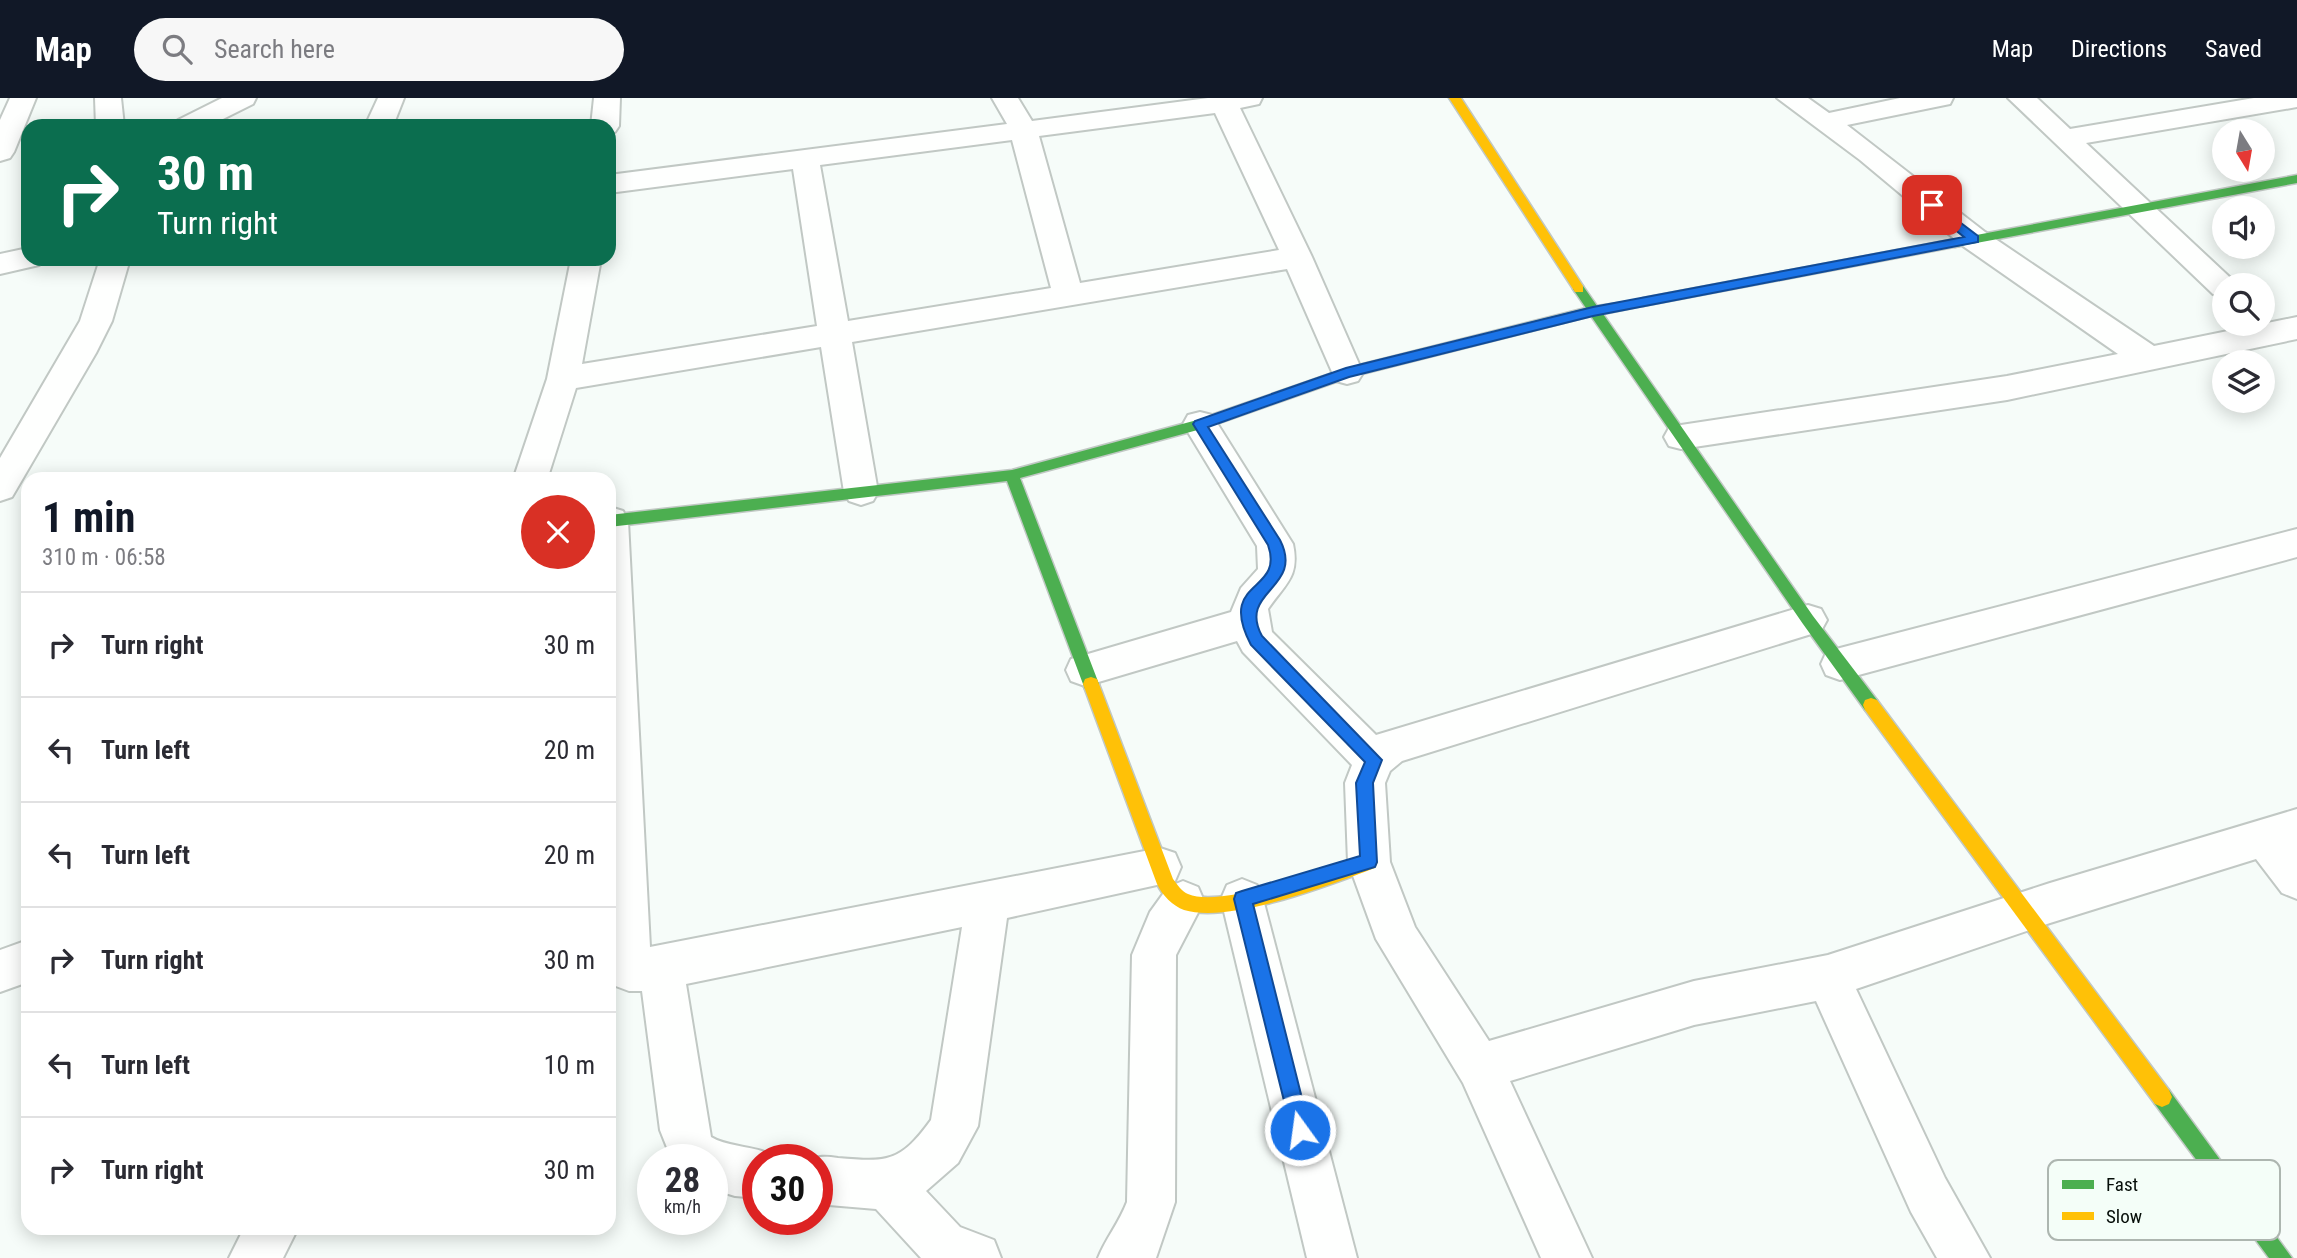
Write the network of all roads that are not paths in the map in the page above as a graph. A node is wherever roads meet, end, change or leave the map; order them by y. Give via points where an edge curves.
1 (23, 98) edge
2 (108, 98) edge
3 (243, 98) edge
4 (391, 98) edge
5 (607, 98) edge
6 (1005, 98) edge
7 (1455, 98) edge
8 (1790, 98) edge
9 (1940, 98) edge
10 (2021, 98) edge
11 (2297, 99) edge
12 (1237, 101) edge
13 (110, 119) edge
14 (202, 119) edge
15 (382, 119) edge
16 (606, 119) edge
17 (1823, 122) junction
18 (1023, 128) junction
19 (2064, 138) junction
20 (804, 157) junction
21 (6, 163) edge
22 (2297, 179) edge
23 (616, 183) edge
24 (2140, 208) junction
25 (1974, 239) junction
26 (1297, 257) junction
27 (21, 260) edge
28 (0, 264) edge
29 (113, 266) edge
30 (585, 266) edge
31 (2212, 276) edge
32 (1068, 295) junction
33 (1593, 311) junction
34 (834, 334) junction
35 (2283, 335) edge
36 (2149, 359) junction
37 (1346, 373) junction
38 (563, 379) junction
39 (1200, 424) junction
40 (1681, 437) junction
41 (533, 472) edge
42 (1012, 475) junction
43 (0, 488) edge
44 (861, 492) junction
45 (616, 520) edge
46 (2297, 542) edge
47 (1808, 620) junction
48 (1247, 622) junction
49 (616, 652) edge
50 (1840, 664) junction
51 (1085, 670) junction
52 (1374, 760) junction
53 (2281, 833) edge
54 (1369, 862) junction
55 (2297, 879) edge
56 (1171, 884) junction
57 (1242, 899) junction
58 (988, 902) junction
59 (2022, 912) junction
60 (21, 964) edge
61 (633, 970) edge
62 (0, 971) edge
63 (1828, 977) junction
64 (1479, 1067) junction
65 (689, 1144) edge
66 (2208, 1160) edge
67 (833, 1181) edge
68 (887, 1186) junction
69 (269, 1235) edge
70 (2268, 1240) edge
71 (254, 1258) edge
72 (976, 1258) edge
73 (1123, 1258) edge
74 (1332, 1258) edge
75 (1567, 1258) edge
76 (1965, 1258) edge
77 (2282, 1258) edge

1 - 21 street
2 - 13 street
3 - 14 street
4 - 15 street
5 - 16 street
6 - 18 street
7 - 33 street
8 - 17 street
9 - 17 street
10 - 19 street
11 - 19 street
12 - 18 street
12 - 26 street
17 - 25 street
18 - 20 street
18 - 32 street
19 - 24 street
20 - 23 street
20 - 34 street
22 - 24 street
24 - 25 street
24 - 31 street
25 - 33 street
25 - 36 street
26 - 32 street
26 - 37 street
27 - 28 street
29 - 43 street via 96,321
30 - 38 street
32 - 34 street
33 - 37 street
33 - 40 street
34 - 38 street
34 - 44 street
35 - 36 street
36 - 40 street via 2007,388
37 - 39 street
38 - 41 street
39 - 42 street
39 - 48 street via 1280,559 1276,574 1250,602
40 - 47 street
42 - 44 street
42 - 51 street
44 - 45 street
46 - 50 street
47 - 50 street
47 - 52 street via 1389,748
48 - 51 street
48 - 52 street via 1256,640
49 - 61 street
50 - 59 street
51 - 56 street
52 - 54 street via 1365,783
53 - 55 street
53 - 59 street
54 - 57 street
54 - 64 street via 1398,939
56 - 57 street via 1208,905
56 - 58 street
56 - 73 street via 1165,927 1154,955 1150,1202 1138,1242
57 - 74 street
58 - 61 street
58 - 68 street via 954,1126 942,1150
59 - 63 street
59 - 66 street
60 - 62 street
61 - 65 street
63 - 64 street via 1694,1003
63 - 76 street via 1928,1195
64 - 75 street
67 - 68 street
68 - 72 street via 943,1245
69 - 71 street
70 - 77 street

